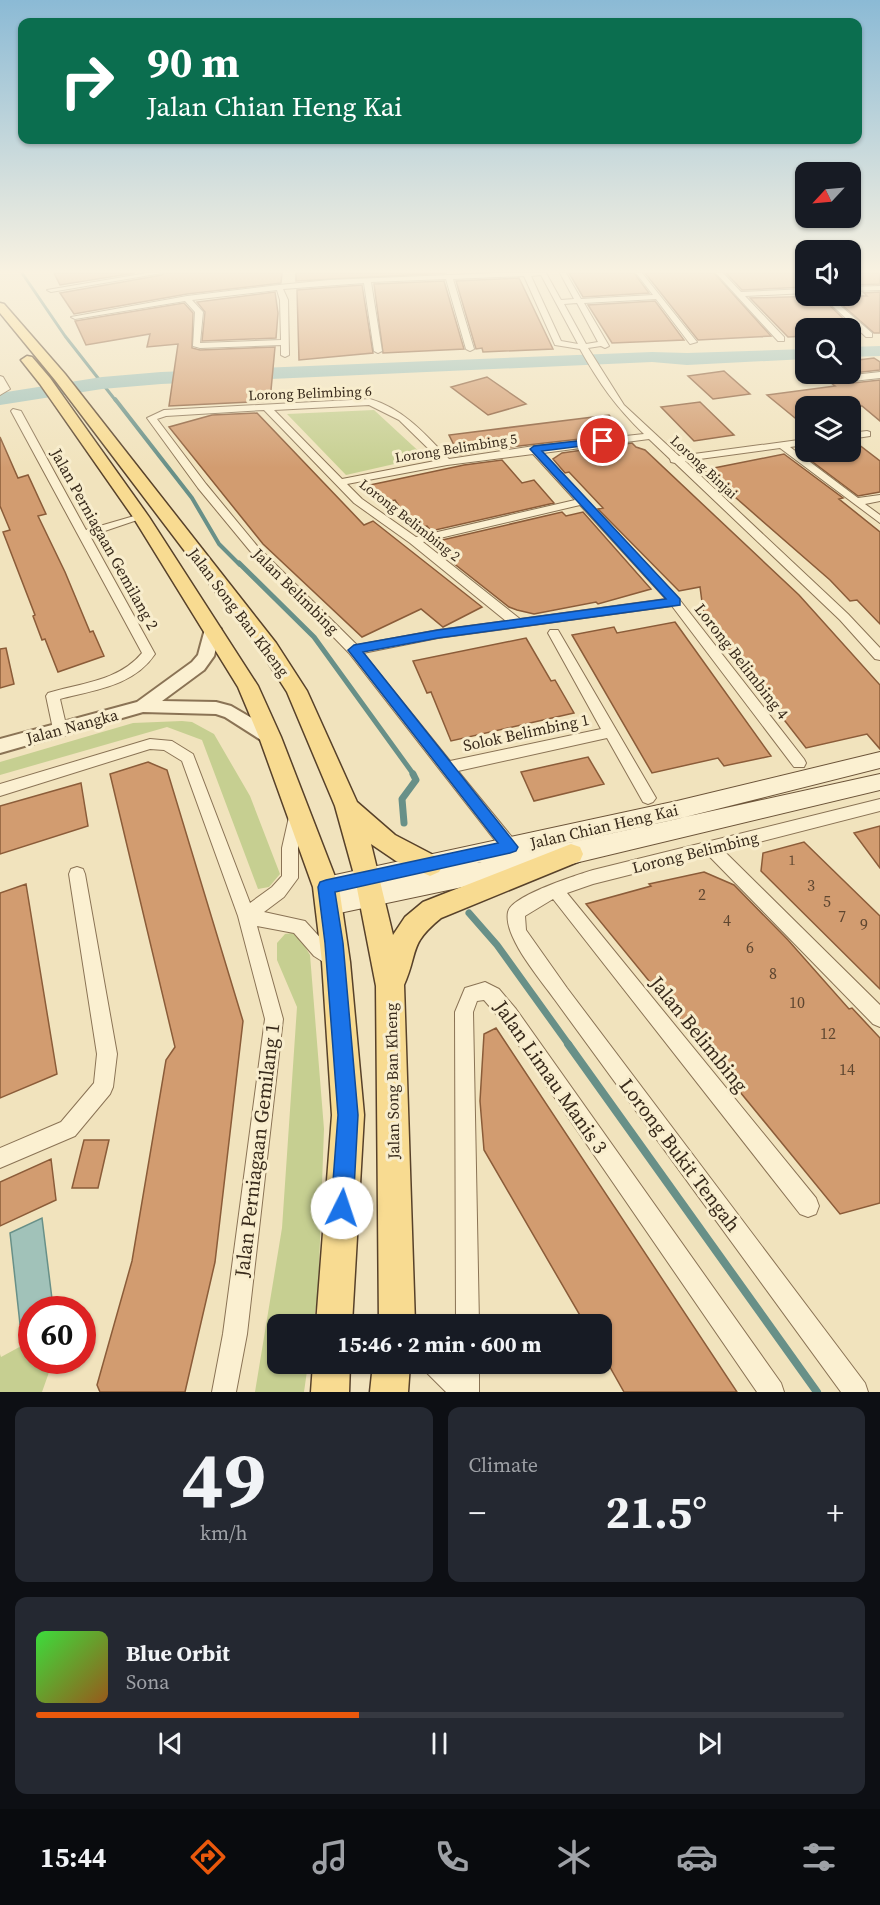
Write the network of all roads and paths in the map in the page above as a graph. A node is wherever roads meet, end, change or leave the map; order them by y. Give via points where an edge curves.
1 (24, 338) edge
2 (196, 338) edge
3 (284, 338) edge
4 (376, 338) edge
5 (467, 338) edge
6 (556, 338) edge
7 (578, 338) edge
8 (600, 338) edge
9 (690, 338) edge
10 (284, 342) junction
11 (693, 342) dead end
12 (15, 345) dead end
13 (470, 349) dead end
14 (584, 349) junction
15 (378, 351) dead end
16 (285, 355) dead end
17 (880, 375) edge
18 (861, 377) edge
19 (63, 390) junction
20 (267, 408) junction
21 (16, 411) dead end
22 (152, 418) joint
23 (867, 434) dead end
24 (861, 435) edge
25 (648, 436) junction
26 (795, 443) edge
27 (781, 445) junction
28 (534, 449) junction
29 (675, 460) junction
30 (447, 462) junction
31 (340, 482) junction
32 (880, 498) edge
33 (582, 501) junction
34 (856, 502) junction
35 (141, 517) junction
36 (880, 520) edge
37 (84, 534) junction
38 (414, 541) junction
39 (675, 602) junction
40 (517, 623) junction
41 (213, 629) junction
42 (554, 633) dead end
43 (354, 650) junction
44 (880, 656) edge
45 (143, 706) junction
46 (60, 729) junction
47 (610, 732) junction
48 (270, 737) junction
49 (0, 746) edge
50 (880, 760) edge
51 (800, 763) dead end
52 (449, 767) junction
53 (880, 782) edge
54 (0, 790) edge
55 (648, 798) dead end
56 (880, 805) edge
57 (347, 806) junction
58 (298, 814) junction
59 (510, 847) junction
60 (711, 848) junction
61 (571, 854) junction
62 (430, 864) junction
63 (77, 874) dead end
64 (370, 887) junction
65 (555, 890) junction
66 (328, 896) junction
67 (516, 913) joint
68 (246, 916) junction
69 (336, 962) junction
70 (390, 986) junction
71 (880, 1018) edge
72 (0, 1158) edge
73 (808, 1206) dead end
74 (335, 1314) edge
75 (397, 1314) edge
76 (467, 1314) edge
77 (331, 1374) edge
78 (392, 1374) edge
79 (445, 1374) edge
80 (467, 1374) edge
81 (224, 1392) edge
82 (330, 1392) edge
83 (389, 1392) edge
84 (466, 1392) edge
85 (772, 1392) edge
86 (856, 1392) edge

1 - 19 main road, Jalan Song Ban Kheng
2 - 10 street via 195,344
3 - 10 street
4 - 15 street
5 - 13 street
6 - 14 street via 558,343
7 - 14 street, Lorong Binjai
8 - 14 street via 604,344
9 - 11 street
10 - 16 street
12 - 19 main road, Jalan Song Ban Kheng via 45,381
14 - 25 street, Lorong Binjai via 621,407
17 - 18 street
19 - 35 main road, Jalan Song Ban Kheng
19 - 57 main road, Jalan Song Ban Kheng via 269,648 297,691
20 - 22 street, Lorong Belimbing 6 via 164,413
20 - 30 street, Lorong Belimbing 6 via 370,402 383,405 417,431
20 - 31 street, Lorong Belimbing 2
21 - 37 street, Jalan Perniagaan Gemilang 2
22 - 43 street, Jalan Belimbing via 254,549
23 - 24 street
25 - 28 street, Lorong Belimbing 5
25 - 29 street, Lorong Binjai
26 - 27 street
27 - 29 street
27 - 34 street
28 - 30 street, Lorong Belimbing 5
28 - 33 street, Lorong Belimbing 4
29 - 44 street, Lorong Binjai
30 - 31 street, Lorong Belimbing 5
31 - 38 street, Lorong Belimbing 2 via 358,501
32 - 34 street
33 - 38 street
33 - 39 street, Lorong Belimbing 4
34 - 36 street
35 - 37 street
35 - 41 main road, Jalan Song Ban Kheng
37 - 46 street, Jalan Perniagaan Gemilang 2 via 149,654 129,674 53,696
38 - 40 street, Lorong Belimbing 2
39 - 40 street
39 - 51 street, Lorong Belimbing 4
40 - 43 street
41 - 45 street, Jalan Nangka via 206,656 198,666
41 - 48 main road, Jalan Song Ban Kheng via 248,686
42 - 47 street
43 - 52 street, Jalan Belimbing
45 - 46 street, Jalan Nangka
45 - 48 street, Jalan Nangka via 216,708 231,712
46 - 49 street, Jalan Nangka
47 - 52 street, Solok Belimbing 1
47 - 55 street
48 - 58 main road, Jalan Song Ban Kheng
50 - 59 main road, Jalan Chian Heng Kai
52 - 59 street, Jalan Belimbing
53 - 61 main road, Jalan Chian Heng Kai
54 - 68 street, Jalan Perniagaan Gemilang 1 via 150,744 167,745 188,758
56 - 60 street, Lorong Belimbing
57 - 62 main road via 372,833 399,853
57 - 64 main road, Jalan Song Ban Kheng
58 - 66 main road, Jalan Song Ban Kheng
58 - 68 street via 290,848 290,878
59 - 62 main road, Jalan Chian Heng Kai
60 - 65 street, Lorong Belimbing
60 - 71 street
61 - 64 main road, Jalan Chian Heng Kai
61 - 70 main road via 432,910 403,939
62 - 64 main road, Jalan Chian Heng Kai
63 - 72 street via 107,1054 103,1087 68,1129
64 - 66 main road, Jalan Chian Heng Kai
64 - 70 main road, Jalan Song Ban Kheng
65 - 67 street, Lorong Belimbing
65 - 73 street, Jalan Belimbing
66 - 69 main road, Jalan Song Ban Kheng
67 - 86 street, Lorong Bukit Tengah via 518,932 561,994
68 - 69 street via 299,926 320,951
68 - 81 street, Jalan Perniagaan Gemilang 1 via 274,1019 235,1334
69 - 74 main road, Jalan Song Ban Kheng via 348,1115
70 - 75 main road, Jalan Song Ban Kheng
76 - 85 street, Jalan Limau Manis 3 via 464,1012 471,994 484,991 493,995 509,1015
77 - 82 main road
78 - 83 main road
79 - 84 street
80 - 84 street

